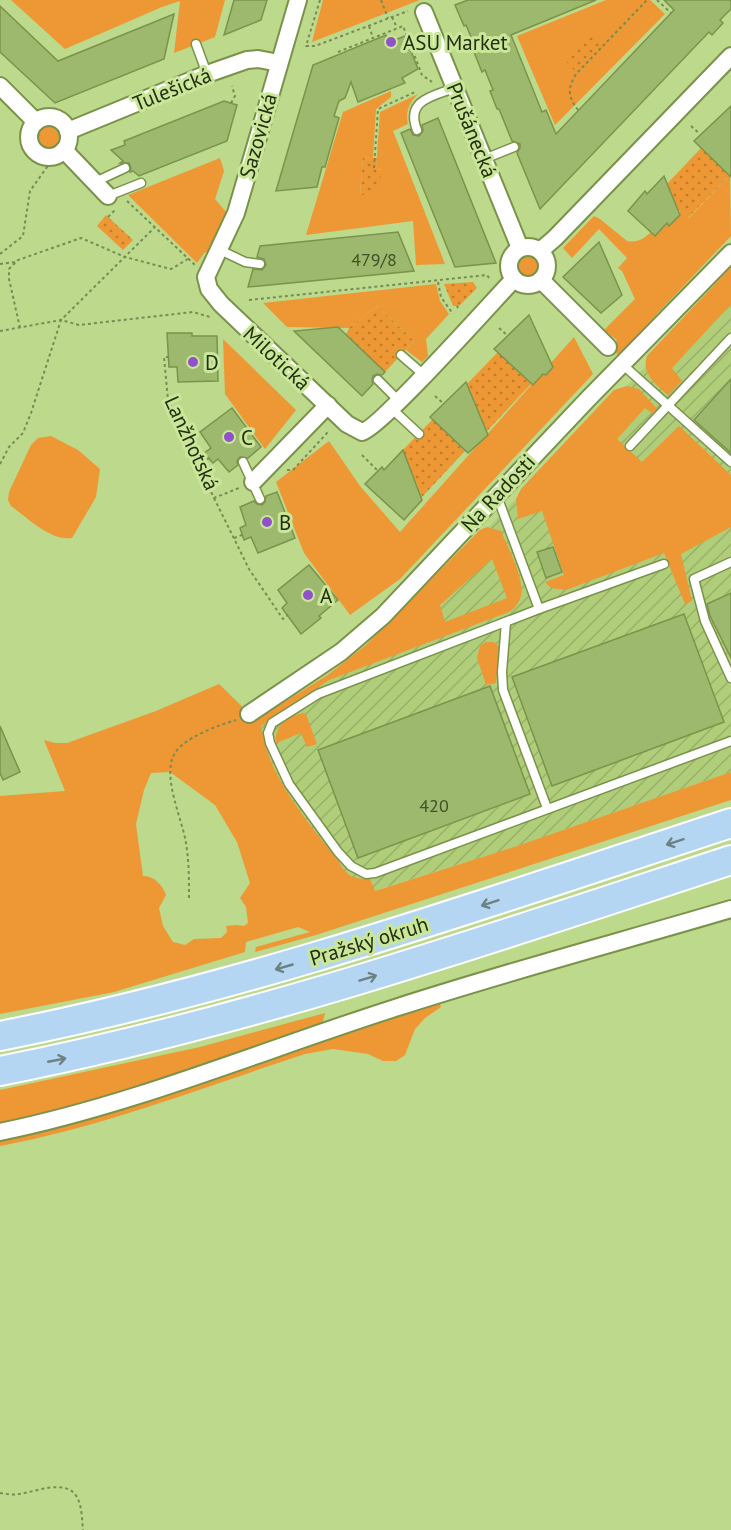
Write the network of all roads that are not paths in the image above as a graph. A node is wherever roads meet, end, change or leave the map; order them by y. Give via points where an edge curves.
1 (298, 0) edge
2 (418, 11) road end
3 (196, 44) dead end
4 (731, 56) edge
5 (279, 63) junction
6 (207, 74) junction
7 (0, 86) edge
8 (454, 88) junction
9 (36, 122) junction
10 (417, 130) dead end
11 (68, 131) junction
12 (514, 147) dead end
13 (60, 153) junction
14 (483, 159) junction
15 (125, 168) dead end
16 (95, 182) junction
17 (141, 183) dead end
18 (116, 196) joint
19 (520, 248) junction
20 (220, 250) junction
21 (540, 250) junction
22 (731, 253) edge
23 (260, 264) dead end
24 (205, 265) joint
25 (514, 279) junction
26 (541, 280) junction
27 (731, 338) edge
28 (608, 347) dead end
29 (401, 355) dead end
30 (622, 364) junction
31 (424, 375) junction
32 (378, 380) dead end
33 (328, 405) junction
34 (395, 405) junction
35 (668, 405) junction
36 (419, 434) dead end
37 (630, 446) dead end
38 (243, 462) dead end
39 (731, 462) edge
40 (253, 482) junction
41 (496, 495) junction
42 (260, 499) dead end
43 (731, 562) edge
44 (664, 564) dead end
45 (539, 609) junction
46 (507, 622) junction
47 (731, 678) edge
48 (249, 714) road end
49 (731, 741) edge
50 (548, 808) junction
51 (731, 823) edge
52 (731, 860) edge
53 (633, 874) junction
54 (731, 909) edge
55 (0, 1036) edge
56 (0, 1071) edge
57 (0, 1132) edge

1 - 5 street, Sazovická
2 - 8 street, Prušánecká
3 - 6 lane
4 - 21 street
5 - 6 street, Tulešická via 248,60
5 - 20 street, Sazovická via 236,213
6 - 11 street, Tulešická
7 - 9 street
8 - 10 lane via 417,106 413,116
8 - 14 street, Prušánecká
9 - 11 street via 46,117 57,119
9 - 13 street via 29,138 33,149 42,156
11 - 13 street via 69,138
12 - 14 lane
13 - 16 street
14 - 19 street, Prušánecká
15 - 16 lane
16 - 18 street
17 - 18 lane
19 - 21 street via 531,246
19 - 25 street via 509,262
20 - 23 lane via 245,262
20 - 24 street, Sazovická
21 - 26 street via 547,262
22 - 30 street, Na Radosti
24 - 33 street, Milotická via 206,281 213,296
25 - 26 street via 524,285
25 - 31 street
26 - 28 street
27 - 35 lane
29 - 31 lane
30 - 35 lane
30 - 41 street, Na Radosti
31 - 34 street
32 - 34 lane
33 - 34 street, Milotická via 362,432
33 - 40 street, Lanžhotská
34 - 36 lane
35 - 37 lane
35 - 39 lane
38 - 40 lane
40 - 42 lane
41 - 45 lane
41 - 48 street, Na Radosti via 362,635
43 - 47 lane via 694,579 705,621
44 - 45 lane
45 - 46 lane
46 - 50 lane via 503,690
46 - 50 lane via 318,694 272,723 268,732 270,743 289,784 338,852 366,874
49 - 50 lane
51 -> 53 highway, Pražský okruh
52 - 53 highway, Pražský okruh
53 -> 55 highway, Pražský okruh via 423,925 272,971
56 -> 53 highway, Pražský okruh via 170,1034 434,957
54 - 57 street via 395,1008 137,1096

